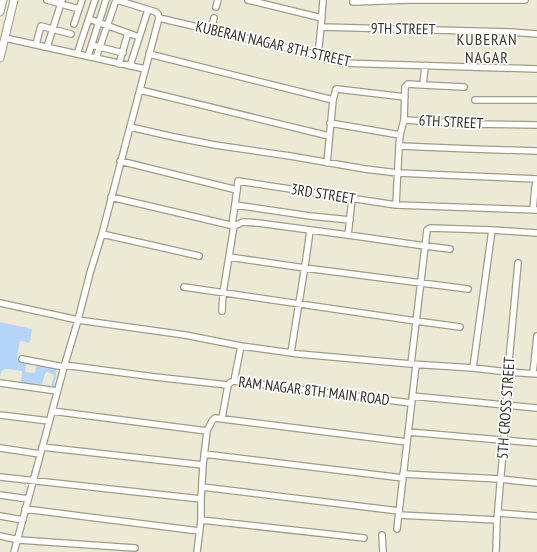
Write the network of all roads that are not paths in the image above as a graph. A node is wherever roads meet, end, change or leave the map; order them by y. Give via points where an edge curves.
1 (3, 0) edge
2 (14, 0) edge
3 (47, 0) edge
4 (82, 0) edge
5 (95, 0) edge
6 (106, 0) edge
7 (116, 0) edge
8 (218, 0) edge
9 (248, 0) edge
10 (323, 0) edge
11 (525, 0) edge
12 (61, 2) edge
13 (353, 2) dead end
14 (216, 7) dead end
15 (79, 9) junction
16 (148, 10) junction
17 (0, 12) edge
18 (159, 18) junction
19 (214, 18) dead end
20 (322, 18) junction
21 (89, 19) junction
22 (99, 23) junction
23 (74, 24) dead end
24 (107, 26) junction
25 (321, 27) junction
26 (53, 29) junction
27 (211, 30) junction
28 (128, 33) junction
29 (71, 34) dead end
30 (537, 34) edge
31 (139, 37) junction
32 (5, 38) junction
33 (36, 44) junction
34 (92, 45) junction
35 (47, 47) junction
36 (100, 48) junction
37 (122, 53) junction
38 (77, 54) junction
39 (149, 54) junction
40 (318, 55) junction
41 (88, 56) junction
42 (0, 58) edge
43 (96, 58) junction
44 (119, 64) junction
45 (130, 66) junction
46 (425, 66) junction
47 (145, 70) junction
48 (537, 70) edge
49 (423, 85) junction
50 (464, 87) dead end
51 (140, 90) junction
52 (405, 97) junction
53 (332, 100) junction
54 (475, 100) dead end
55 (537, 100) edge
56 (404, 120) junction
57 (330, 124) junction
58 (537, 125) edge
59 (130, 127) junction
60 (400, 135) junction
61 (329, 136) junction
62 (399, 146) junction
63 (537, 151) edge
64 (120, 161) junction
65 (327, 162) junction
66 (398, 173) junction
67 (537, 179) edge
68 (536, 187) edge
69 (237, 190) junction
70 (111, 198) junction
71 (352, 199) junction
72 (235, 205) junction
73 (396, 205) junction
74 (535, 210) edge
75 (350, 220) junction
76 (233, 226) junction
77 (310, 230) junction
78 (492, 230) junction
79 (537, 233) edge
80 (102, 234) junction
81 (348, 235) junction
82 (425, 246) junction
83 (450, 249) dead end
84 (200, 256) dead end
85 (229, 257) junction
86 (518, 263) dead end
87 (305, 268) junction
88 (421, 283) junction
89 (184, 287) dead end
90 (468, 289) dead end
91 (223, 293) junction
92 (0, 303) edge
93 (298, 304) junction
94 (222, 311) dead end
95 (78, 320) junction
96 (416, 321) junction
97 (460, 326) dead end
98 (537, 336) edge
99 (240, 346) junction
100 (292, 353) junction
101 (22, 359) dead end
102 (413, 365) junction
103 (64, 366) junction
104 (473, 368) junction
105 (508, 372) junction
106 (535, 373) edge
107 (234, 381) junction
108 (0, 383) edge
109 (228, 385) junction
110 (57, 391) junction
111 (412, 396) junction
112 (411, 403) junction
113 (506, 405) junction
114 (537, 408) edge
115 (52, 410) junction
116 (0, 415) edge
117 (222, 418) junction
118 (49, 421) junction
119 (206, 431) junction
120 (408, 432) junction
121 (504, 440) junction
122 (407, 442) junction
123 (537, 443) edge
124 (0, 448) edge
125 (42, 448) junction
126 (40, 454) junction
127 (204, 454) junction
128 (203, 465) junction
129 (403, 476) junction
130 (0, 477) edge
131 (500, 479) junction
132 (33, 481) junction
133 (537, 483) edge
134 (202, 487) junction
135 (0, 495) edge
136 (28, 499) junction
137 (201, 499) junction
138 (25, 509) junction
139 (399, 513) junction
140 (498, 513) junction
141 (0, 516) edge
142 (537, 516) edge
143 (23, 520) junction
144 (201, 520) junction
145 (497, 520) junction
146 (397, 529) dead end
147 (199, 530) junction
148 (382, 535) dead end
149 (0, 536) edge
150 (364, 538) dead end
151 (17, 539) junction
152 (135, 548) dead end
153 (14, 552) edge
154 (198, 552) edge
155 (383, 552) edge
156 (496, 552) edge

1 - 17 main road
2 - 32 main road
3 - 12 street
4 - 15 street
5 - 21 street
6 - 22 street
7 - 16 street
7 - 24 street
8 - 14 street
9 - 20 street
10 - 20 street
11 - 13 street
12 - 15 street
12 - 26 street
15 - 23 street
16 - 18 street via 156,12
16 - 31 street
18 - 27 street, KUBERAN NAGAR 8TH STREET
18 - 39 street
19 - 27 street
20 - 25 street
21 - 22 street
21 - 38 street
22 - 24 street
22 - 34 street
24 - 28 street
24 - 36 street
25 - 30 street, 9TH STREET
25 - 40 street
26 - 29 street
26 - 33 street via 41,26
26 - 35 street
27 - 40 street, KUBERAN NAGAR 8TH STREET
28 - 31 street
28 - 37 street
31 - 45 street
32 - 33 street
32 - 42 main road
33 - 35 street
34 - 36 street
34 - 41 street
35 - 38 street
36 - 37 street
36 - 43 street
37 - 44 street
38 - 41 street
39 - 47 street
39 - 53 street
40 - 46 street, KUBERAN NAGAR 8TH STREET via 341,63
41 - 43 street
43 - 44 street
44 - 45 street
45 - 47 street
46 - 48 street, KUBERAN NAGAR 8TH STREET
46 - 49 street
47 - 51 street
49 - 50 street
49 - 52 street via 406,85
51 - 59 street
51 - 61 street
52 - 53 street via 337,89
52 - 56 street
53 - 57 street
54 - 55 street
56 - 58 street, 6TH STREET
56 - 60 street, 6TH STREET
57 - 60 street, 6TH STREET
57 - 61 street
59 - 64 street
59 - 65 street via 215,146
60 - 62 street
61 - 65 street
62 - 63 street
62 - 66 street
64 - 69 street
64 - 70 street
65 - 66 street
66 - 67 street
66 - 73 street
67 - 68 street
68 - 74 street
69 - 71 street, 3RD STREET via 238,181
69 - 72 street
70 - 76 street
70 - 80 street
71 - 73 street, 3RD STREET
71 - 75 street
72 - 75 street
72 - 76 street
73 - 74 street, 3RD STREET
75 - 81 street
76 - 77 street via 243,222
76 - 85 street
77 - 81 street
77 - 87 street
78 - 79 street
78 - 82 street via 430,228 427,230
78 - 104 street
80 - 84 street
80 - 95 street
81 - 82 street
82 - 83 street
82 - 88 street
85 - 87 street
85 - 91 street
86 - 105 street, 5TH CROSS STREET
87 - 88 street
87 - 93 street
88 - 90 street
88 - 96 street
89 - 91 street
91 - 93 street
91 - 94 street
92 - 95 street
93 - 96 street
93 - 100 street
95 - 99 street via 185,335
95 - 103 street
96 - 97 street
96 - 102 street
98 - 106 street
99 - 100 street
99 - 107 street
100 - 102 street
101 - 103 street
102 - 104 street
102 - 111 street
103 - 109 street
103 - 110 street
104 - 105 street
105 - 106 street
105 - 113 street, 5TH CROSS STREET
107 - 109 street, RAM NAGAR 8TH MAIN ROAD
107 - 112 street, RAM NAGAR 8TH MAIN ROAD
108 - 110 street
109 - 117 street, RAM NAGAR 8TH MAIN ROAD
110 - 115 street
111 - 112 street
111 - 113 street
112 - 120 street
113 - 114 street
113 - 121 street, 5TH CROSS STREET
115 - 118 street
115 - 119 street
116 - 118 street
117 - 119 street via 216,417
117 - 122 street
118 - 125 street
119 - 127 street
120 - 121 street
120 - 122 street
121 - 123 street
121 - 131 street, 5TH CROSS STREET
122 - 129 street
124 - 126 street
125 - 126 street
125 - 128 street
126 - 132 street
127 - 128 street
127 - 129 street
128 - 134 street
129 - 131 street
129 - 139 street
130 - 132 street
131 - 133 street
131 - 140 street, 5TH CROSS STREET
132 - 136 street
132 - 137 street
134 - 137 street
134 - 139 street
135 - 136 street
136 - 138 street
137 - 144 street
138 - 143 street
138 - 147 street
139 - 145 street
139 - 146 street
140 - 142 street
140 - 145 street, 5TH CROSS STREET
141 - 143 street
143 - 151 street
144 - 147 street
144 - 150 street
145 - 156 street, 5TH CROSS STREET
147 - 154 street
148 - 155 street
149 - 151 street
151 - 152 street
151 - 153 street

